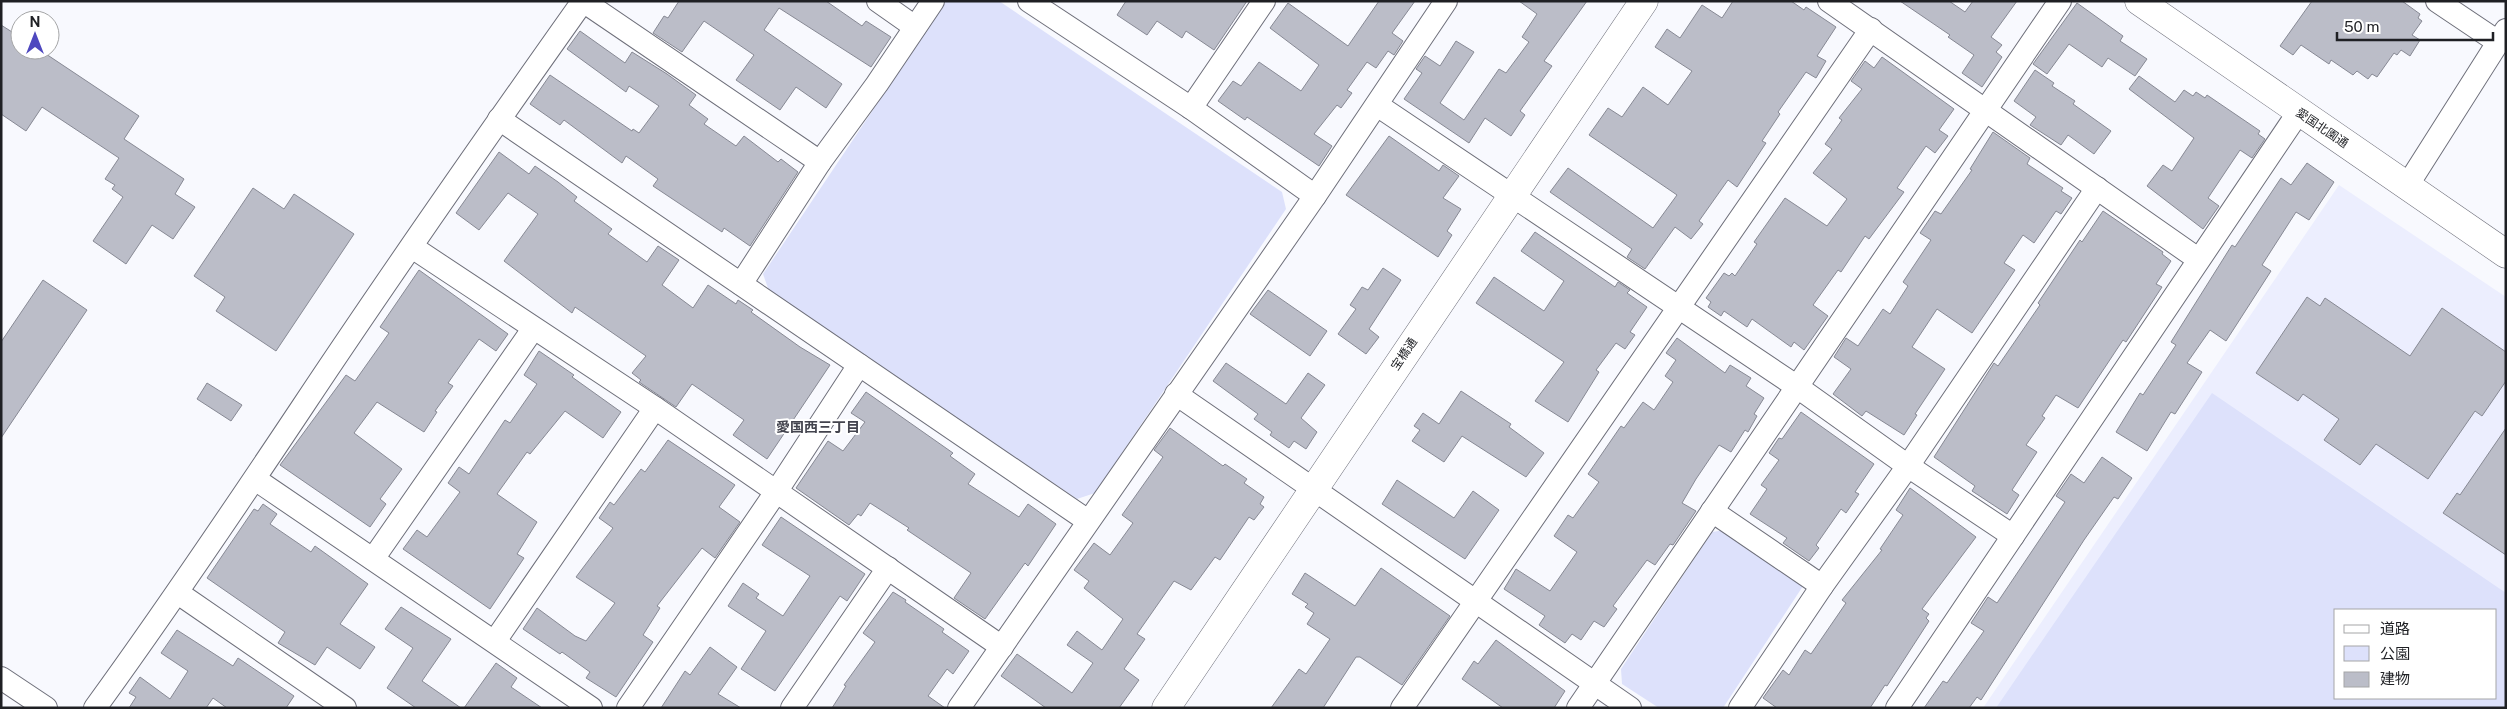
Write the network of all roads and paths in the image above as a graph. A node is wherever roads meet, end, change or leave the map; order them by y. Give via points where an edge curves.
1 (878, 1) edge
2 (934, 1) edge
3 (1029, 1) edge
4 (1264, 1) edge
5 (1446, 1) edge
6 (1644, 1) edge
7 (1829, 1) edge
8 (2060, 1) edge
9 (2138, 1) edge
10 (2437, 1) edge
11 (915, 26) junction
12 (1871, 29) junction
13 (2502, 36) edge
14 (1377, 105) junction
15 (1191, 108) junction
16 (1985, 111) junction
17 (2298, 113) junction
18 (499, 119) junction
19 (820, 162) junction
20 (2406, 186) junction
21 (2097, 188) junction
22 (1315, 196) junction
23 (1512, 196) junction
24 (412, 247) junction
25 (2506, 254) edge
26 (2198, 259) junction
27 (741, 284) junction
28 (1680, 309) junction
29 (533, 329) junction
30 (859, 365) junction
31 (1796, 386) junction
32 (1176, 394) junction
33 (655, 408) junction
34 (1908, 466) junction
35 (255, 479) junction
36 (1312, 490) junction
37 (776, 492) junction
38 (1712, 511) junction
39 (1088, 521) junction
40 (2012, 536) junction
41 (373, 559) junction
42 (888, 568) junction
43 (1822, 586) junction
44 (178, 593) junction
45 (1475, 601) junction
46 (495, 641) junction
47 (1002, 647) junction
48 (1, 678) edge
49 (1595, 683) junction
50 (46, 708) edge
51 (95, 708) edge
52 (345, 708) edge
53 (591, 708) edge
54 (628, 708) edge
55 (792, 708) edge
56 (959, 708) edge
57 (1166, 708) edge
58 (1402, 708) edge
59 (1578, 708) edge
60 (1630, 708) edge
61 (1740, 708) edge
62 (1897, 708) edge

1 - 11 street
2 - 11 street
3 - 15 street
4 - 15 street
5 - 14 street
6 - 23 street, 宝橋通
7 - 12 street
8 - 16 street
9 - 17 street, 愛国北園通
10 - 13 street
11 - 19 street
12 - 16 street
12 - 28 street
13 - 20 street
14 - 22 street
14 - 23 street
15 - 22 street
16 - 21 street
16 - 31 street
17 - 20 street, 愛国北園通
17 - 26 street
18 - 19 street via 583,1
18 - 24 street
18 - 27 street
19 - 27 street
20 - 25 street, 愛国北園通
21 - 26 street
21 - 34 street
22 - 32 street
23 - 28 street
23 - 36 street, 宝橋通
24 - 29 street
24 - 35 street
26 - 40 street
27 - 30 street
28 - 31 street
28 - 45 street
29 - 33 street
29 - 41 street
30 - 37 street
30 - 39 street
31 - 34 street
31 - 38 street
32 - 36 street
32 - 39 street
33 - 37 street
33 - 46 street
34 - 40 street
34 - 43 street
35 - 41 street
35 - 44 street
36 - 45 street
36 - 57 street, 宝橋通
37 - 42 street
37 - 54 street
38 - 43 street
38 - 49 street
39 - 47 street
40 - 62 street
41 - 46 street
42 - 47 street
42 - 55 street
43 - 61 street
44 - 51 street
44 - 52 street
45 - 49 street
45 - 58 street
46 - 53 street
47 - 56 street
48 - 50 street
49 - 59 street
49 - 60 street

